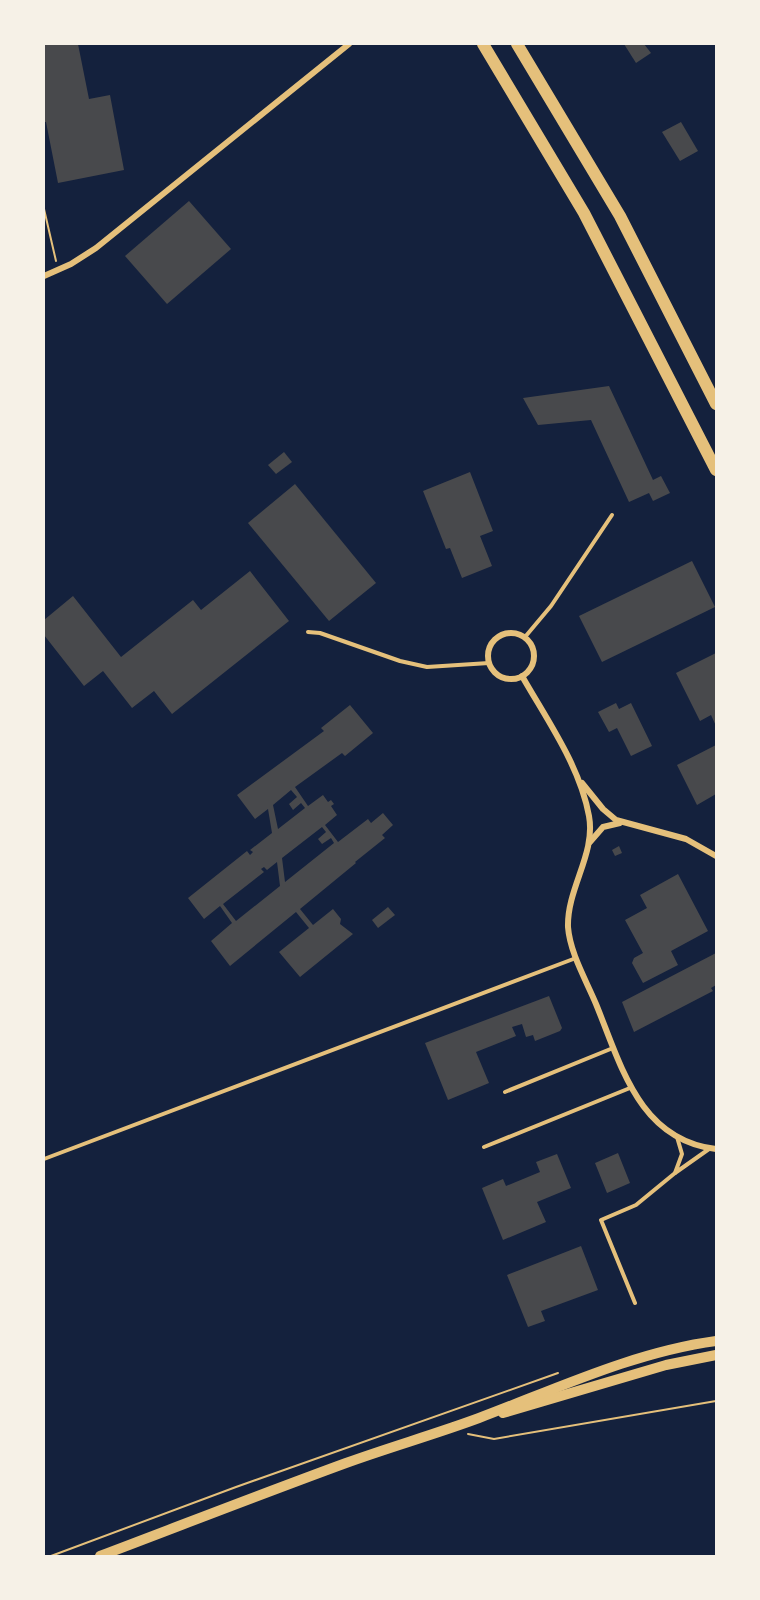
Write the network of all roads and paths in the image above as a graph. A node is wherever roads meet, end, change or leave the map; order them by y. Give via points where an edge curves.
1 (349, 44) edge
2 (483, 44) edge
3 (516, 44) edge
4 (44, 209) edge
5 (59, 270) junction
6 (44, 276) edge
7 (717, 404) edge
8 (717, 470) edge
9 (612, 515) dead end
10 (308, 632) dead end
11 (525, 637) junction
12 (489, 663) junction
13 (522, 676) junction
14 (578, 779) junction
15 (621, 823) junction
16 (589, 843) junction
17 (717, 856) edge
18 (577, 958) junction
19 (614, 1048) junction
20 (630, 1088) junction
21 (505, 1092) dead end
22 (676, 1137) junction
23 (484, 1147) dead end
24 (714, 1148) edge
25 (44, 1159) edge
26 (675, 1173) junction
27 (634, 1303) dead end
28 (717, 1341) edge
29 (717, 1355) edge
30 (717, 1401) edge
31 (448, 1410) dead end
32 (482, 1417) junction
33 (456, 1426) junction
34 (51, 1557) edge
35 (100, 1557) edge

1 - 5 street via 96,248
2 - 8 highway via 584,213
3 - 7 highway via 620,216
4 - 5 path via 50,247
5 - 6 street
9 - 11 lane via 551,606
10 - 12 lane via 427,667
11 - 12 street via 509,632 496,638 489,649
11 - 13 street via 535,655
12 - 13 street via 501,677
13 - 14 street
14 - 15 street via 603,809
14 - 16 street via 589,818
15 - 16 street via 603,827
15 - 17 street via 686,838
16 - 18 street via 568,918
18 - 19 street
18 - 25 lane
19 - 20 street
19 - 21 lane
20 - 22 street via 646,1112
20 - 23 lane
22 - 24 street
22 - 26 lane via 682,1154
24 - 26 lane
26 - 27 lane via 636,1205 602,1220
28 - 32 main road via 627,1363
29 - 32 main road via 666,1365
30 - 33 path via 494,1439 471,1436
31 - 34 path
32 - 33 main road
33 - 35 main road via 346,1463

